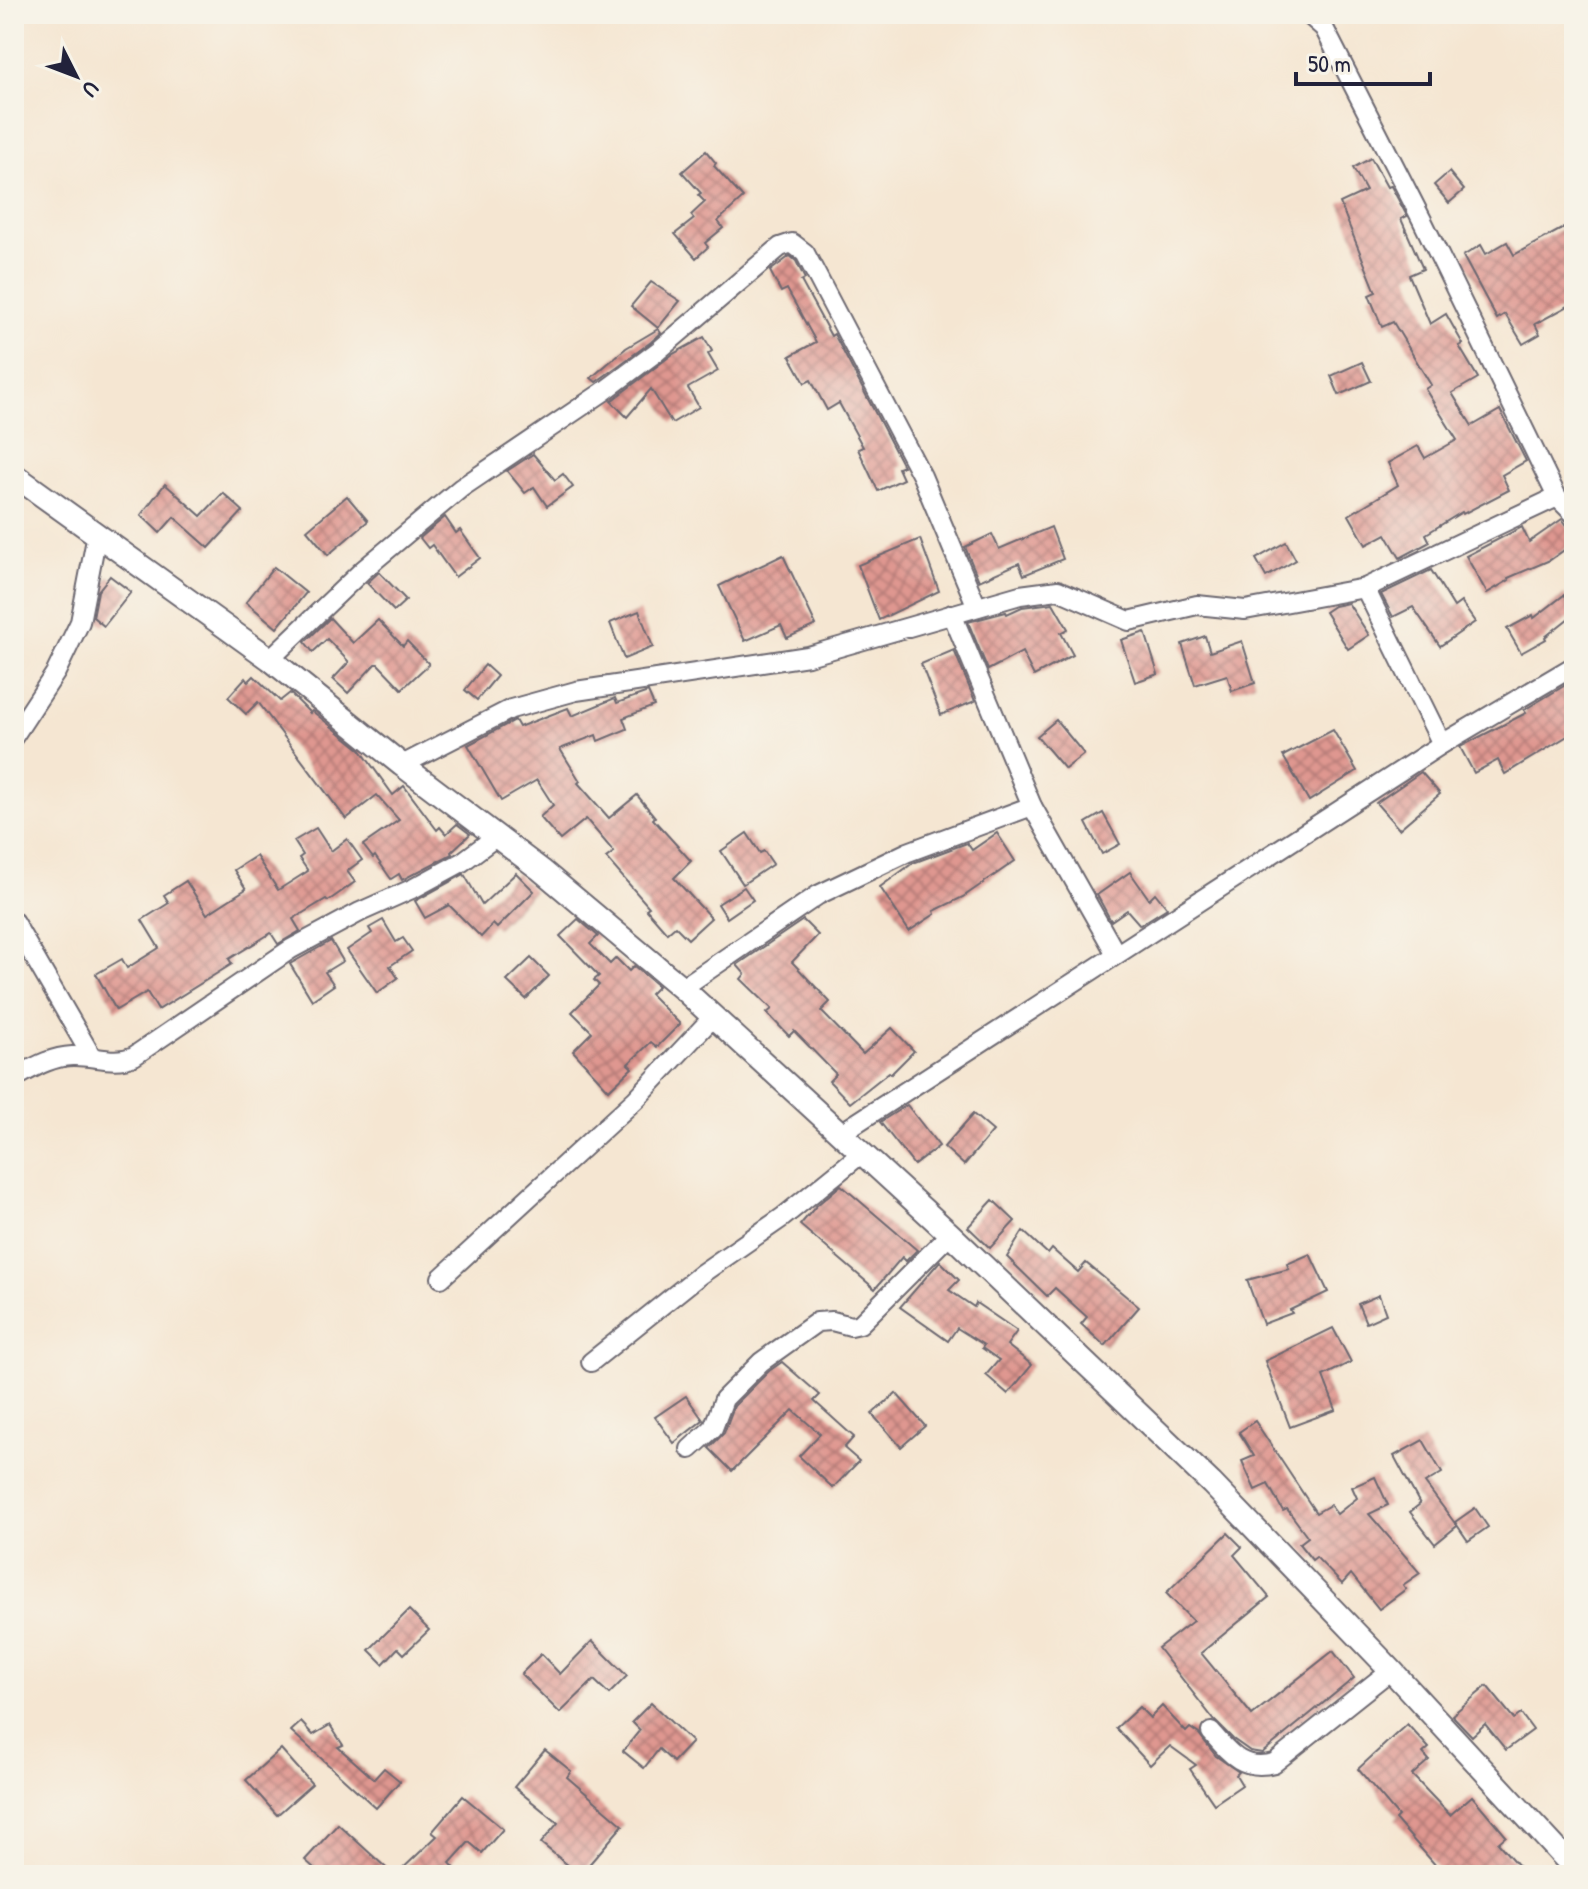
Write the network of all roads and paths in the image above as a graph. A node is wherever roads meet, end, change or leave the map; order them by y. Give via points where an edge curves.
1 (1308, 14) edge
2 (14, 475) edge
3 (1557, 497) junction
4 (1574, 514) edge
5 (97, 534) junction
6 (1365, 588) junction
7 (977, 607) junction
8 (952, 614) junction
9 (270, 659) junction
10 (1574, 666) edge
11 (14, 736) edge
12 (1442, 744) junction
13 (402, 765) junction
14 (1032, 806) junction
15 (497, 836) junction
16 (14, 922) edge
17 (1116, 954) junction
18 (682, 988) junction
19 (713, 1017) junction
20 (92, 1057) junction
21 (14, 1078) edge
22 (841, 1133) junction
23 (862, 1153) junction
24 (950, 1234) junction
25 (441, 1278) dead end
26 (591, 1362) dead end
27 (690, 1449) dead end
28 (1391, 1670) junction
29 (1211, 1732) dead end
30 (1574, 1868) edge

1 - 3 street via 1324,28
2 - 5 street
3 - 4 street
3 - 6 street
5 - 9 street
5 - 11 street via 80,622 56,672
6 - 7 street via 1245,610 1197,605 1129,621 1058,590
6 - 12 street
7 - 8 street
7 - 9 street via 922,476 805,253 792,243 780,247 603,392 461,488 363,570
8 - 13 street via 808,656 576,691 511,709
8 - 14 street
9 - 13 street
10 - 12 street
12 - 17 street
13 - 15 street
14 - 17 street
14 - 18 street via 908,852 818,895
15 - 18 street
15 - 20 street via 462,862 291,949 134,1056 116,1061
16 - 20 street
17 - 22 street
18 - 19 street
19 - 22 street
19 - 25 street via 636,1099
20 - 21 street via 57,1057
22 - 23 street
23 - 24 street
23 - 26 street
24 - 27 street via 860,1324 817,1322 761,1362 724,1399 713,1428
24 - 28 street via 1212,1484
28 - 29 street via 1274,1763 1241,1762
28 - 30 street

